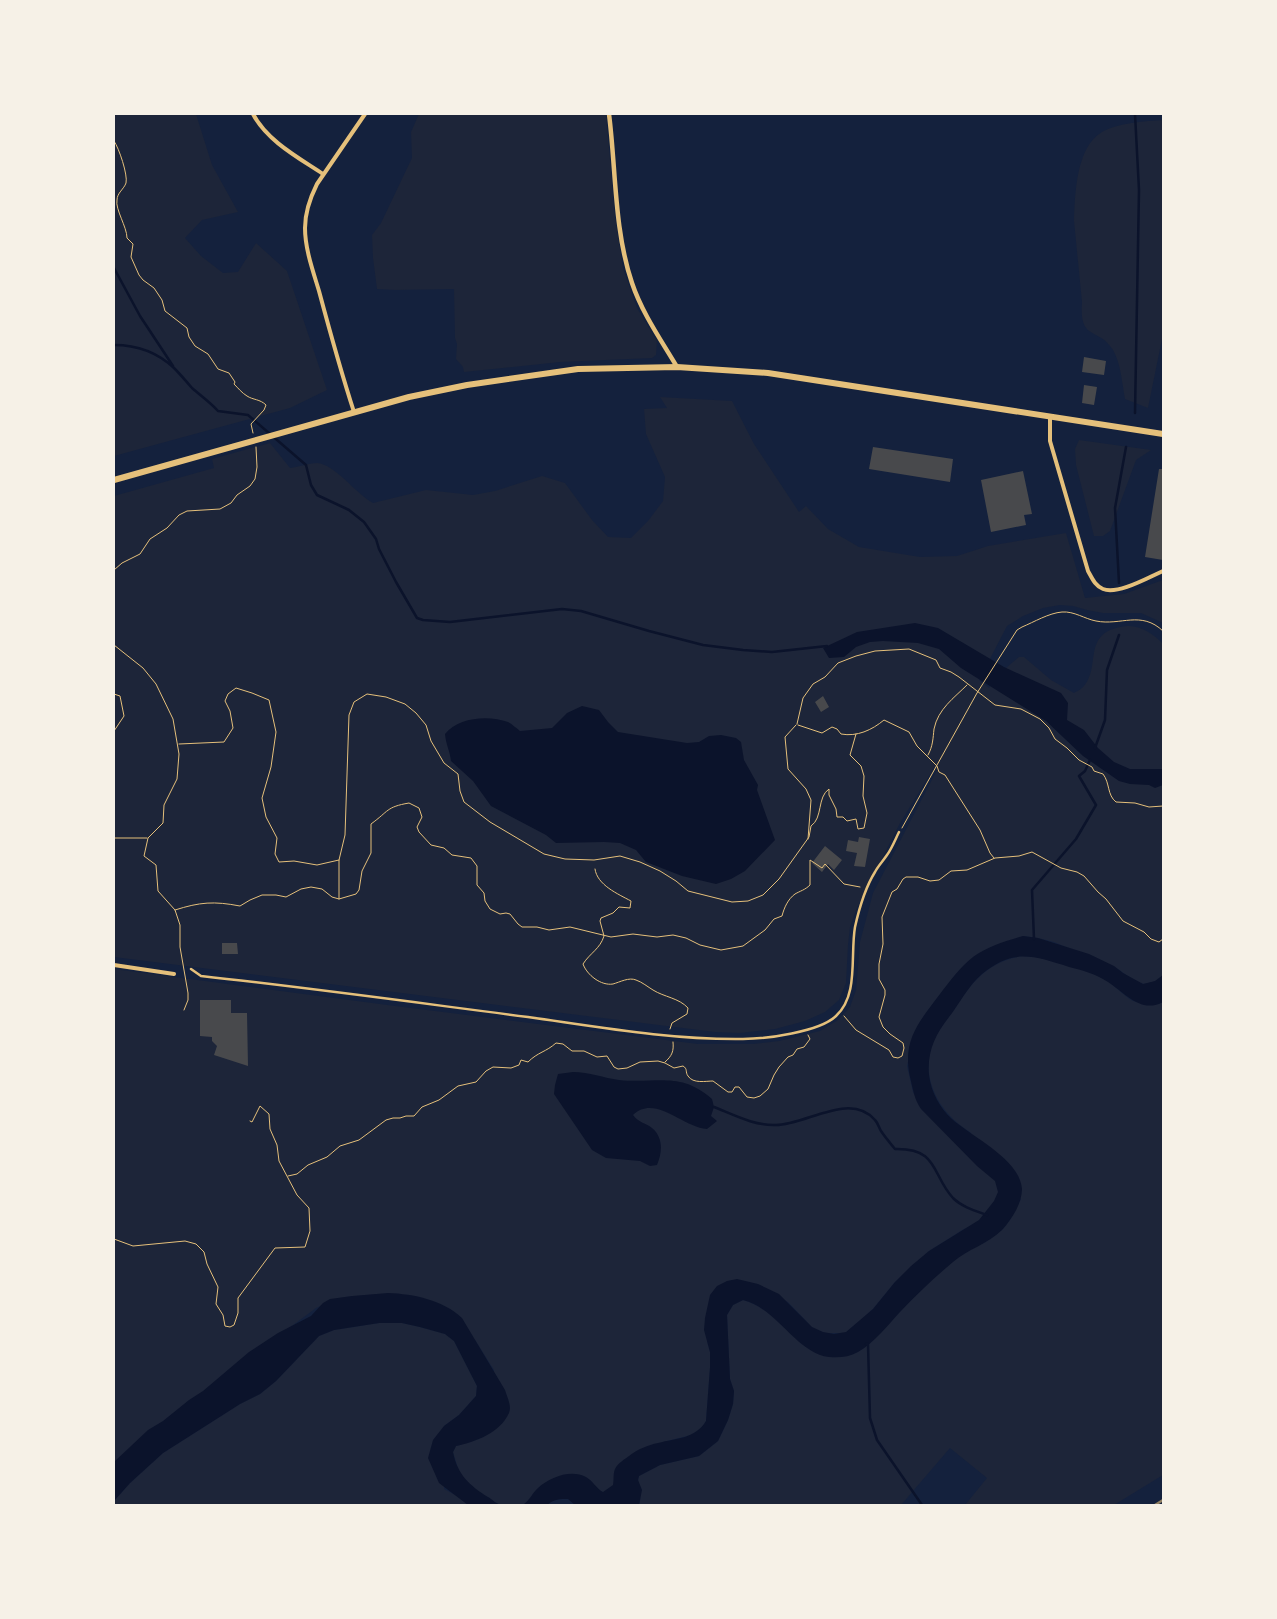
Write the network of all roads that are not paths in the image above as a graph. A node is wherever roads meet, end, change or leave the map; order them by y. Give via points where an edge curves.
1 (253, 114) edge
2 (365, 114) edge
3 (609, 114) edge
4 (323, 174) junction
5 (678, 367) junction
6 (354, 412) junction
7 (1050, 418) junction
8 (1163, 434) edge
9 (114, 480) edge
10 (1163, 571) edge
11 (900, 832) road end
12 (114, 965) edge
13 (191, 969) dead end
14 (174, 974) dead end

1 - 4 street via 276,141
2 - 4 street
3 - 5 street via 621,237 627,266 640,304
4 - 6 street via 306,212 305,239
5 - 6 highway via 578,369 533,375 409,397
5 - 7 highway via 768,373
6 - 9 highway
7 - 8 highway
7 - 10 street via 1050,441 1092,580 1104,590 1119,589
11 - 13 street via 867,888 855,928 849,997 834,1018 823,1024 775,1036 746,1040 677,1037 201,976
12 - 14 street

